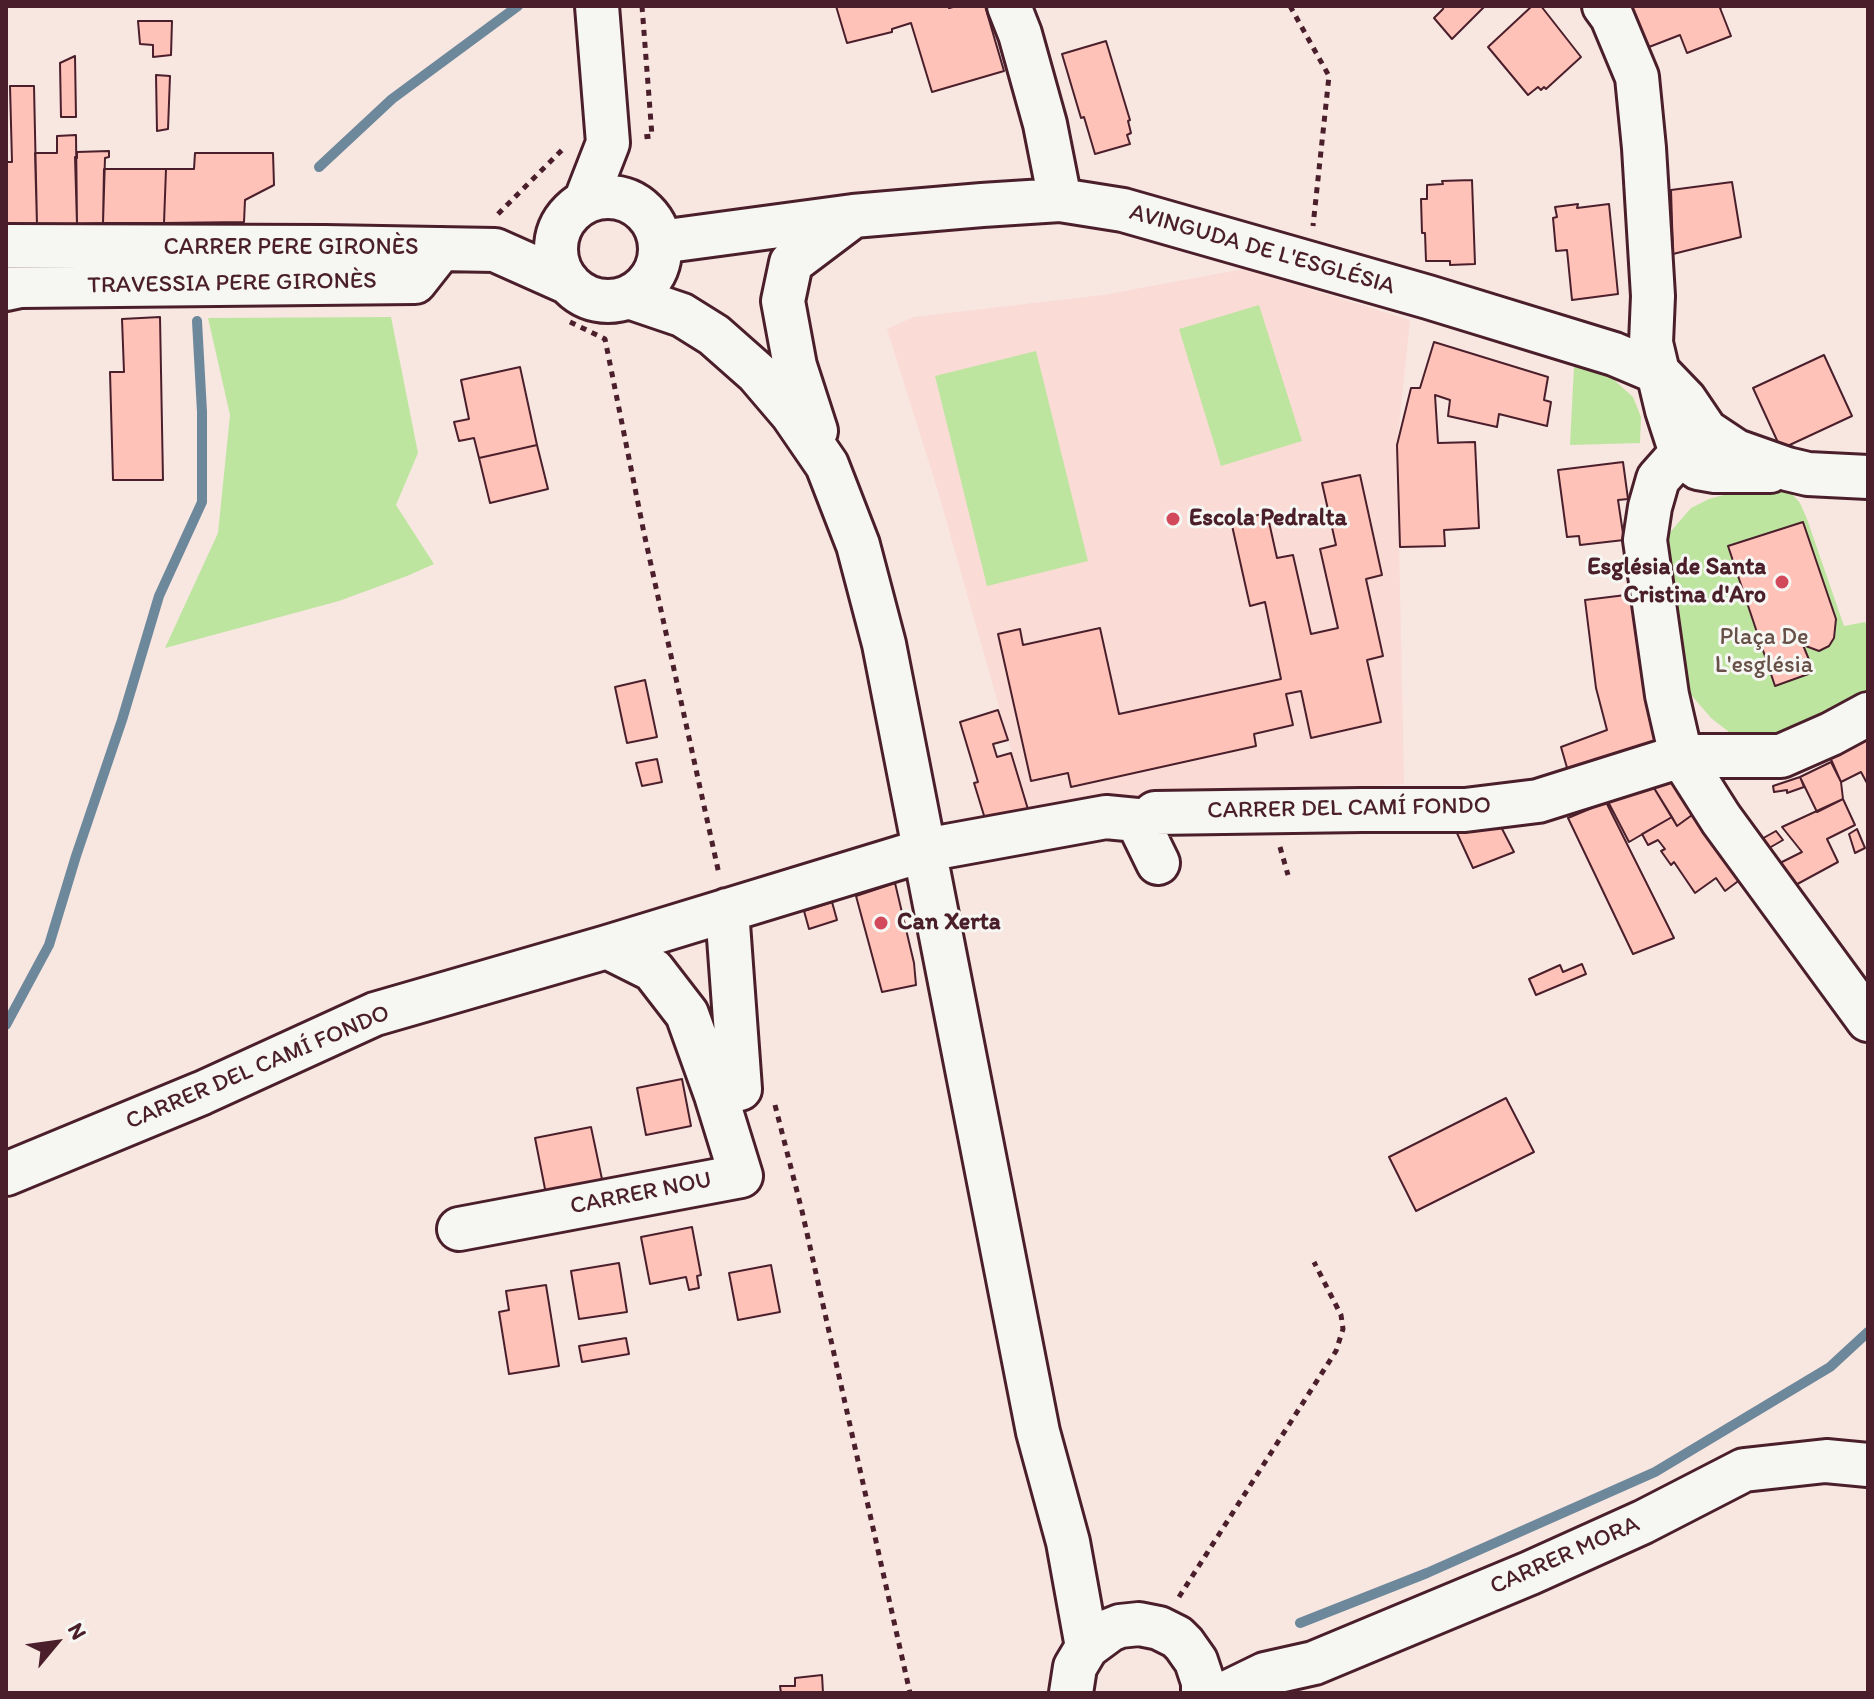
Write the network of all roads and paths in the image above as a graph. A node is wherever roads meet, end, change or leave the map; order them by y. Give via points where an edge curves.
1 (597, 6) edge
2 (642, 6) edge
3 (1009, 6) edge
4 (1290, 6) edge
5 (1604, 6) edge
6 (652, 136) dead end
7 (608, 143) junction
8 (1060, 200) junction
9 (574, 213) junction
10 (853, 216) junction
11 (654, 240) junction
12 (6, 246) edge
13 (441, 249) joint
14 (495, 250) junction
15 (1308, 263) junction
16 (138, 266) junction
17 (569, 283) junction
18 (6, 289) edge
19 (629, 297) junction
20 (714, 335) junction
21 (605, 339) dead end
22 (1659, 373) junction
23 (1681, 453) junction
24 (827, 465) junction
25 (1787, 469) junction
26 (1868, 477) edge
27 (1868, 714) edge
28 (1681, 756) junction
29 (1155, 813) dead end
30 (925, 850) junction
31 (1158, 863) dead end
32 (727, 910) junction
33 (607, 947) junction
34 (1868, 1020) edge
35 (772, 1092) dead end
36 (716, 1095) junction
37 (6, 1174) edge
38 (459, 1229) dead end
39 (1314, 1262) dead end
40 (1868, 1465) edge
41 (1068, 1542) junction
42 (1160, 1635) junction
43 (1087, 1647) junction
44 (1265, 1674) junction
45 (910, 1693) edge
46 (1071, 1693) edge
47 (1203, 1693) edge
48 (1226, 1693) edge

1 - 7 street
2 - 6 path
3 - 8 street via 1045,124
4 - 15 path via 1329,76
5 - 22 street via 1637,77 1653,296 1651,343
7 - 9 street
7 - 11 street
8 - 10 street, AVINGUDA DE L'ESGLÉSIA
8 - 15 street, AVINGUDA DE L'ESGLÉSIA via 1123,210
9 - 11 street via 600,198 616,197 631,203
9 - 14 street
9 - 17 street via 558,233 556,254
10 - 11 street, AVINGUDA DE L'ESGLÉSIA
10 - 24 street via 791,263 783,301 795,366
11 - 19 street via 646,285
11 - 20 street
12 - 16 street, CARRER PERE GIRONÈS
13 - 14 street, CARRER PERE GIRONÈS
13 - 16 street, TRAVESSIA PERE GIRONÈS via 415,282
14 - 17 street, CARRER PERE GIRONÈS
15 - 22 street, AVINGUDA DE L'ESGLÉSIA via 1614,354
16 - 18 street, TRAVESSIA PERE GIRONÈS
17 - 19 street via 597,300
19 - 20 street via 682,315
20 - 24 street via 757,373
21 - 32 path
22 - 23 street
22 - 25 street, AVINGUDA DE L'ESGLÉSIA via 1706,431 1736,451
23 - 25 street, AVINGUDA DE L'ESGLÉSIA via 1698,468 1715,471
23 - 28 street via 1658,479 1645,540
24 - 30 street via 858,545 880,630
25 - 26 street, AVINGUDA DE L'ESGLÉSIA
27 - 28 street, CARRER DEL CAMÍ FONDO via 1781,756
28 - 29 street, CARRER DEL CAMÍ FONDO via 1538,801 1465,810
28 - 34 street
30 - 31 street, CARRER DEL CAMÍ FONDO via 1106,817 1137,820
30 - 32 street, CARRER DEL CAMÍ FONDO
30 - 41 street via 1038,1432
32 - 33 street, CARRER DEL CAMÍ FONDO
32 - 36 street via 740,1089
33 - 36 street via 653,970 687,1014
33 - 37 street, CARRER DEL CAMÍ FONDO via 375,1014
35 - 45 path
36 - 38 street, CARRER NOU via 741,1176
39 - 42 path via 1341,1315 1336,1351
40 - 44 street, CARRER MORA via 1826,1461 1744,1470 1530,1573 1314,1663
41 - 42 street
41 - 43 street
42 - 43 street via 1110,1630
42 - 44 street, CARRER MORA
42 - 47 street via 1200,1671
43 - 46 street via 1075,1667
44 - 48 street, CARRER MORA

